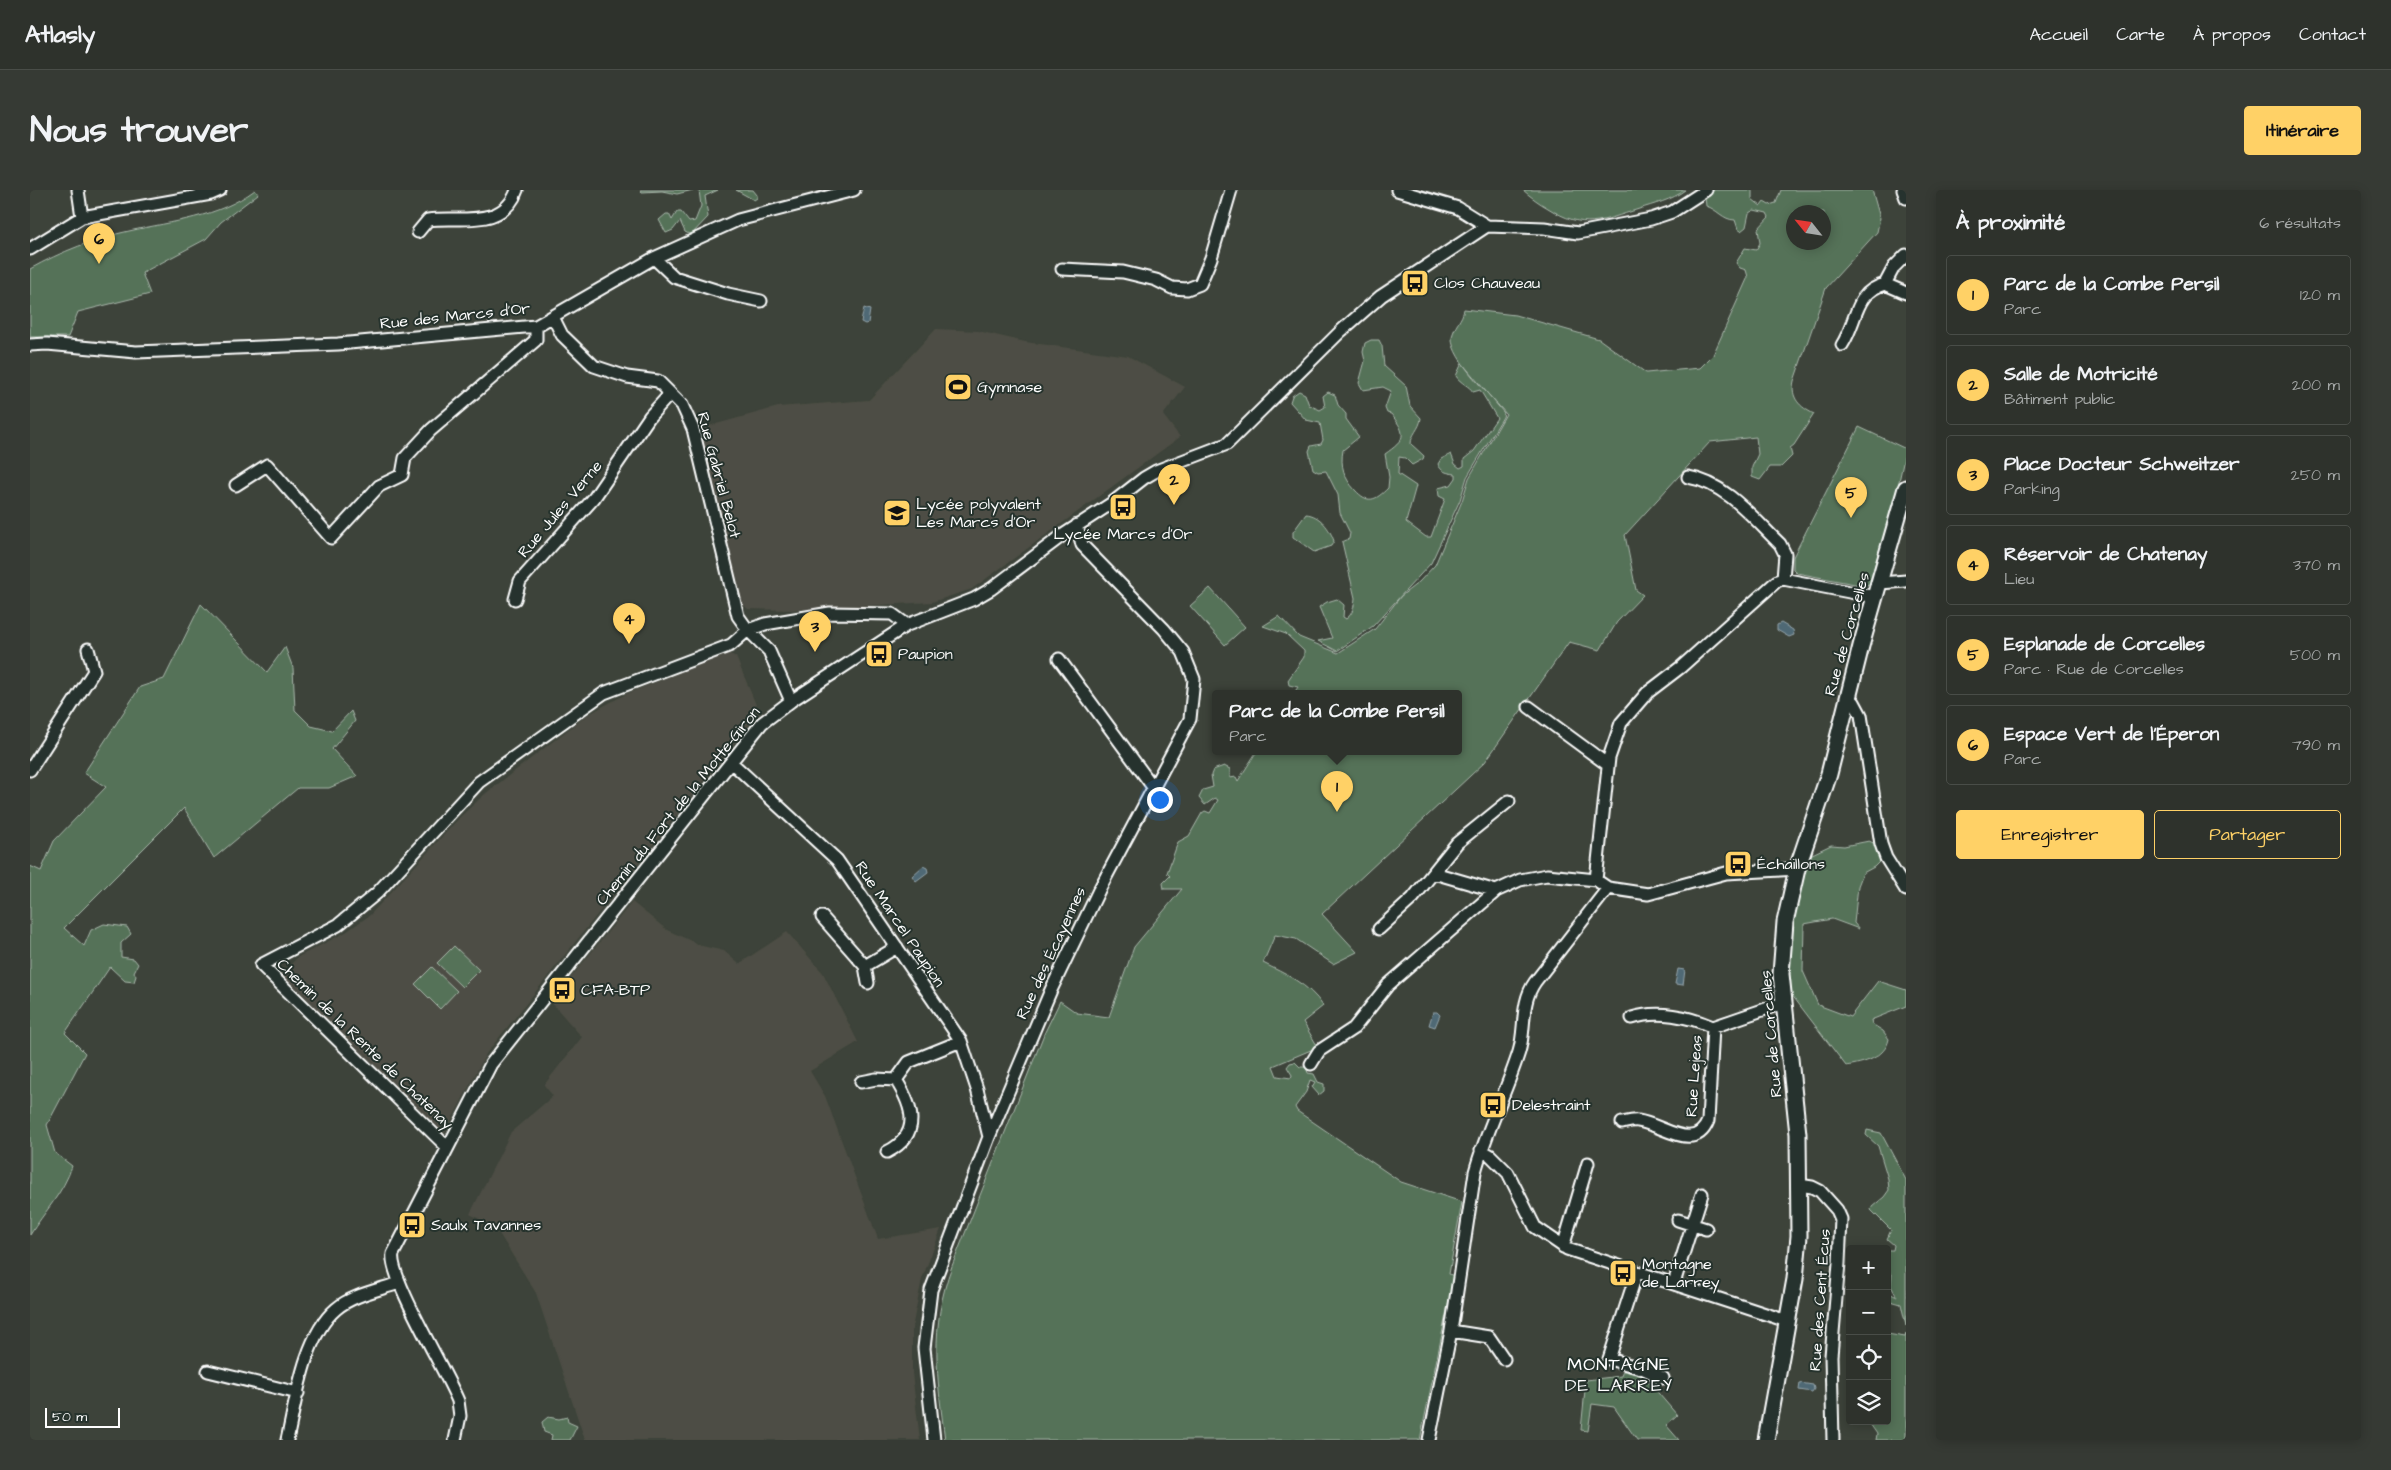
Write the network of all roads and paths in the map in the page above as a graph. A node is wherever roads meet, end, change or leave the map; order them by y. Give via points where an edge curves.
1 (78, 190) edge
2 (220, 190) edge
3 (517, 190) edge
4 (854, 190) edge
5 (1231, 190) edge
6 (1397, 190) edge
7 (1706, 190) edge
8 (1903, 190) edge
9 (1906, 198) edge
10 (82, 217) junction
11 (1488, 226) junction
12 (418, 232) dead end
13 (30, 249) edge
14 (1906, 255) edge
15 (654, 258) junction
16 (1062, 269) dead end
17 (1885, 284) junction
18 (1906, 293) edge
19 (760, 301) dead end
20 (552, 317) junction
21 (536, 326) junction
22 (30, 345) edge
23 (1842, 345) dead end
24 (670, 394) junction
25 (1688, 477) dead end
26 (236, 485) dead end
27 (1906, 488) edge
28 (1076, 525) junction
29 (1783, 579) junction
30 (1906, 581) edge
31 (1877, 590) junction
32 (515, 599) dead end
33 (907, 625) junction
34 (748, 630) junction
35 (88, 650) dead end
36 (1059, 659) dead end
37 (1847, 699) junction
38 (791, 701) junction
39 (1529, 707) dead end
40 (732, 762) junction
41 (1608, 765) junction
42 (30, 770) edge
43 (1153, 787) junction
44 (1510, 801) dead end
45 (1797, 869) junction
46 (1434, 873) junction
47 (1596, 880) junction
48 (1608, 888) junction
49 (1906, 890) edge
50 (1496, 891) junction
51 (822, 917) dead end
52 (1379, 929) dead end
53 (897, 947) junction
54 (865, 966) junction
55 (868, 983) dead end
56 (1783, 1003) junction
57 (1632, 1018) dead end
58 (1713, 1026) junction
59 (961, 1041) junction
60 (1311, 1064) dead end
61 (896, 1080) junction
62 (861, 1082) dead end
63 (1622, 1123) dead end
64 (989, 1137) junction
65 (447, 1147) junction
66 (1481, 1150) junction
67 (888, 1152) dead end
68 (1588, 1163) dead end
69 (1799, 1186) junction
70 (1702, 1194) dead end
71 (1678, 1220) dead end
72 (1692, 1225) junction
73 (1706, 1229) dead end
74 (1563, 1247) junction
75 (1637, 1272) junction
76 (399, 1283) junction
77 (1674, 1283) junction
78 (1787, 1321) junction
79 (1451, 1331) junction
80 (1504, 1359) dead end
81 (208, 1371) dead end
82 (1663, 1378) dead end
83 (298, 1393) junction
84 (287, 1440) edge
85 (454, 1440) edge
86 (934, 1440) edge
87 (1429, 1440) edge
88 (1766, 1440) edge
89 (1833, 1440) edge

1 - 10 street
2 - 10 street
3 - 12 street via 512,201 498,212 473,220 428,220
4 - 15 street, Rue des Marcs d'Or via 738,220
5 - 16 street via 1200,284 1187,290 1123,272
6 - 11 street via 1458,208
7 - 11 street via 1672,212 1651,220 1578,233
8 - 9 street
10 - 13 street
11 - 28 street, Chemin du Fort de la Motte-Giron via 1381,296 1226,444 1156,471
14 - 17 street
15 - 19 street via 674,277
15 - 20 street, Rue des Marcs d'Or
17 - 18 street
17 - 23 street via 1871,288 1864,295
20 - 21 street, Rue des Marcs d'Or
20 - 24 street, Rue Gabriel Belot via 562,335 594,366 627,377 658,381
21 - 22 street, Rue des Marcs d'Or via 338,344 136,352
21 - 26 street via 536,340 431,430 405,458 402,475 379,486 331,538 267,465
24 - 32 street, Rue Jules Verne via 650,416 594,498 520,581
24 - 34 street, Rue Gabriel Belot via 682,405 692,429 738,616
25 - 29 street via 1724,492 1780,544 1785,554
27 - 31 main road, Rue de Corcelles
28 - 33 street, Chemin du Fort de la Motte-Giron via 991,589
28 - 43 street, Rue des Écayennes via 1082,545 1183,652 1194,679 1190,719
29 - 31 street
29 - 41 street via 1639,701 1618,729
30 - 31 street
31 - 37 main road, Rue de Corcelles
33 - 34 street via 892,614 830,613 764,624
33 - 38 street, Chemin du Fort de la Motte-Giron
34 - 38 street, Rue Gabriel Belot via 769,651
34 - 65 street, Chemin de la Rente de Chatenay via 731,645 604,693 479,782 377,893 344,920 261,965
35 - 42 street via 94,671
36 - 43 street
37 - 45 main road, Rue de Corcelles via 1822,800
37 - 49 street via 1854,702 1861,715 1881,844
38 - 40 street, Chemin du Fort de la Motte-Giron via 762,723
39 - 41 street
40 - 53 street, Rue Marcel Paupion via 837,860
40 - 65 street, Chemin du Fort de la Motte-Giron via 491,1064
41 - 47 street
43 - 64 street, Rue des Écayennes via 1051,990
44 - 46 street via 1457,843
45 - 48 street via 1726,873 1648,894
45 - 56 main road, Rue de Corcelles via 1783,936
46 - 50 street
46 - 52 street via 1413,898
47 - 48 street
47 - 50 street via 1539,876
48 - 66 street via 1530,990 1518,1053
50 - 60 street via 1388,985 1354,1028 1319,1051
51 - 54 street
53 - 54 street
53 - 59 street, Rue Marcel Paupion
54 - 55 street
56 - 58 street
56 - 69 main road, Rue de Corcelles via 1798,1134
57 - 58 street via 1649,1013 1697,1019
58 - 63 street, Rue Lejeas via 1708,1121 1701,1134 1687,1137 1638,1120
59 - 61 street via 909,1062
59 - 64 street, Rue Marcel Paupion via 978,1089
61 - 62 street
61 - 67 street via 908,1099 910,1125 906,1138
64 - 86 street, Rue des Écayennes via 931,1290 924,1348
65 - 76 street, Chemin du Fort de la Motte-Giron via 392,1254
66 - 74 street via 1508,1173 1535,1226
66 - 79 street
68 - 74 street
69 - 78 main road, Rue de Corcelles via 1798,1251
69 - 89 street, Rue des Cent Écus via 1820,1191 1841,1218 1831,1356
70 - 72 street
71 - 72 street
72 - 73 street
72 - 77 street
74 - 75 street
75 - 77 street
75 - 82 street via 1609,1359
76 - 83 street via 348,1301 324,1321 313,1342
76 - 85 street, Chemin du Fort de la Motte-Giron via 458,1401 460,1416
77 - 78 street
78 - 88 main road, Rue de Corcelles
79 - 80 street via 1489,1337
79 - 87 street
81 - 83 street
83 - 84 street

